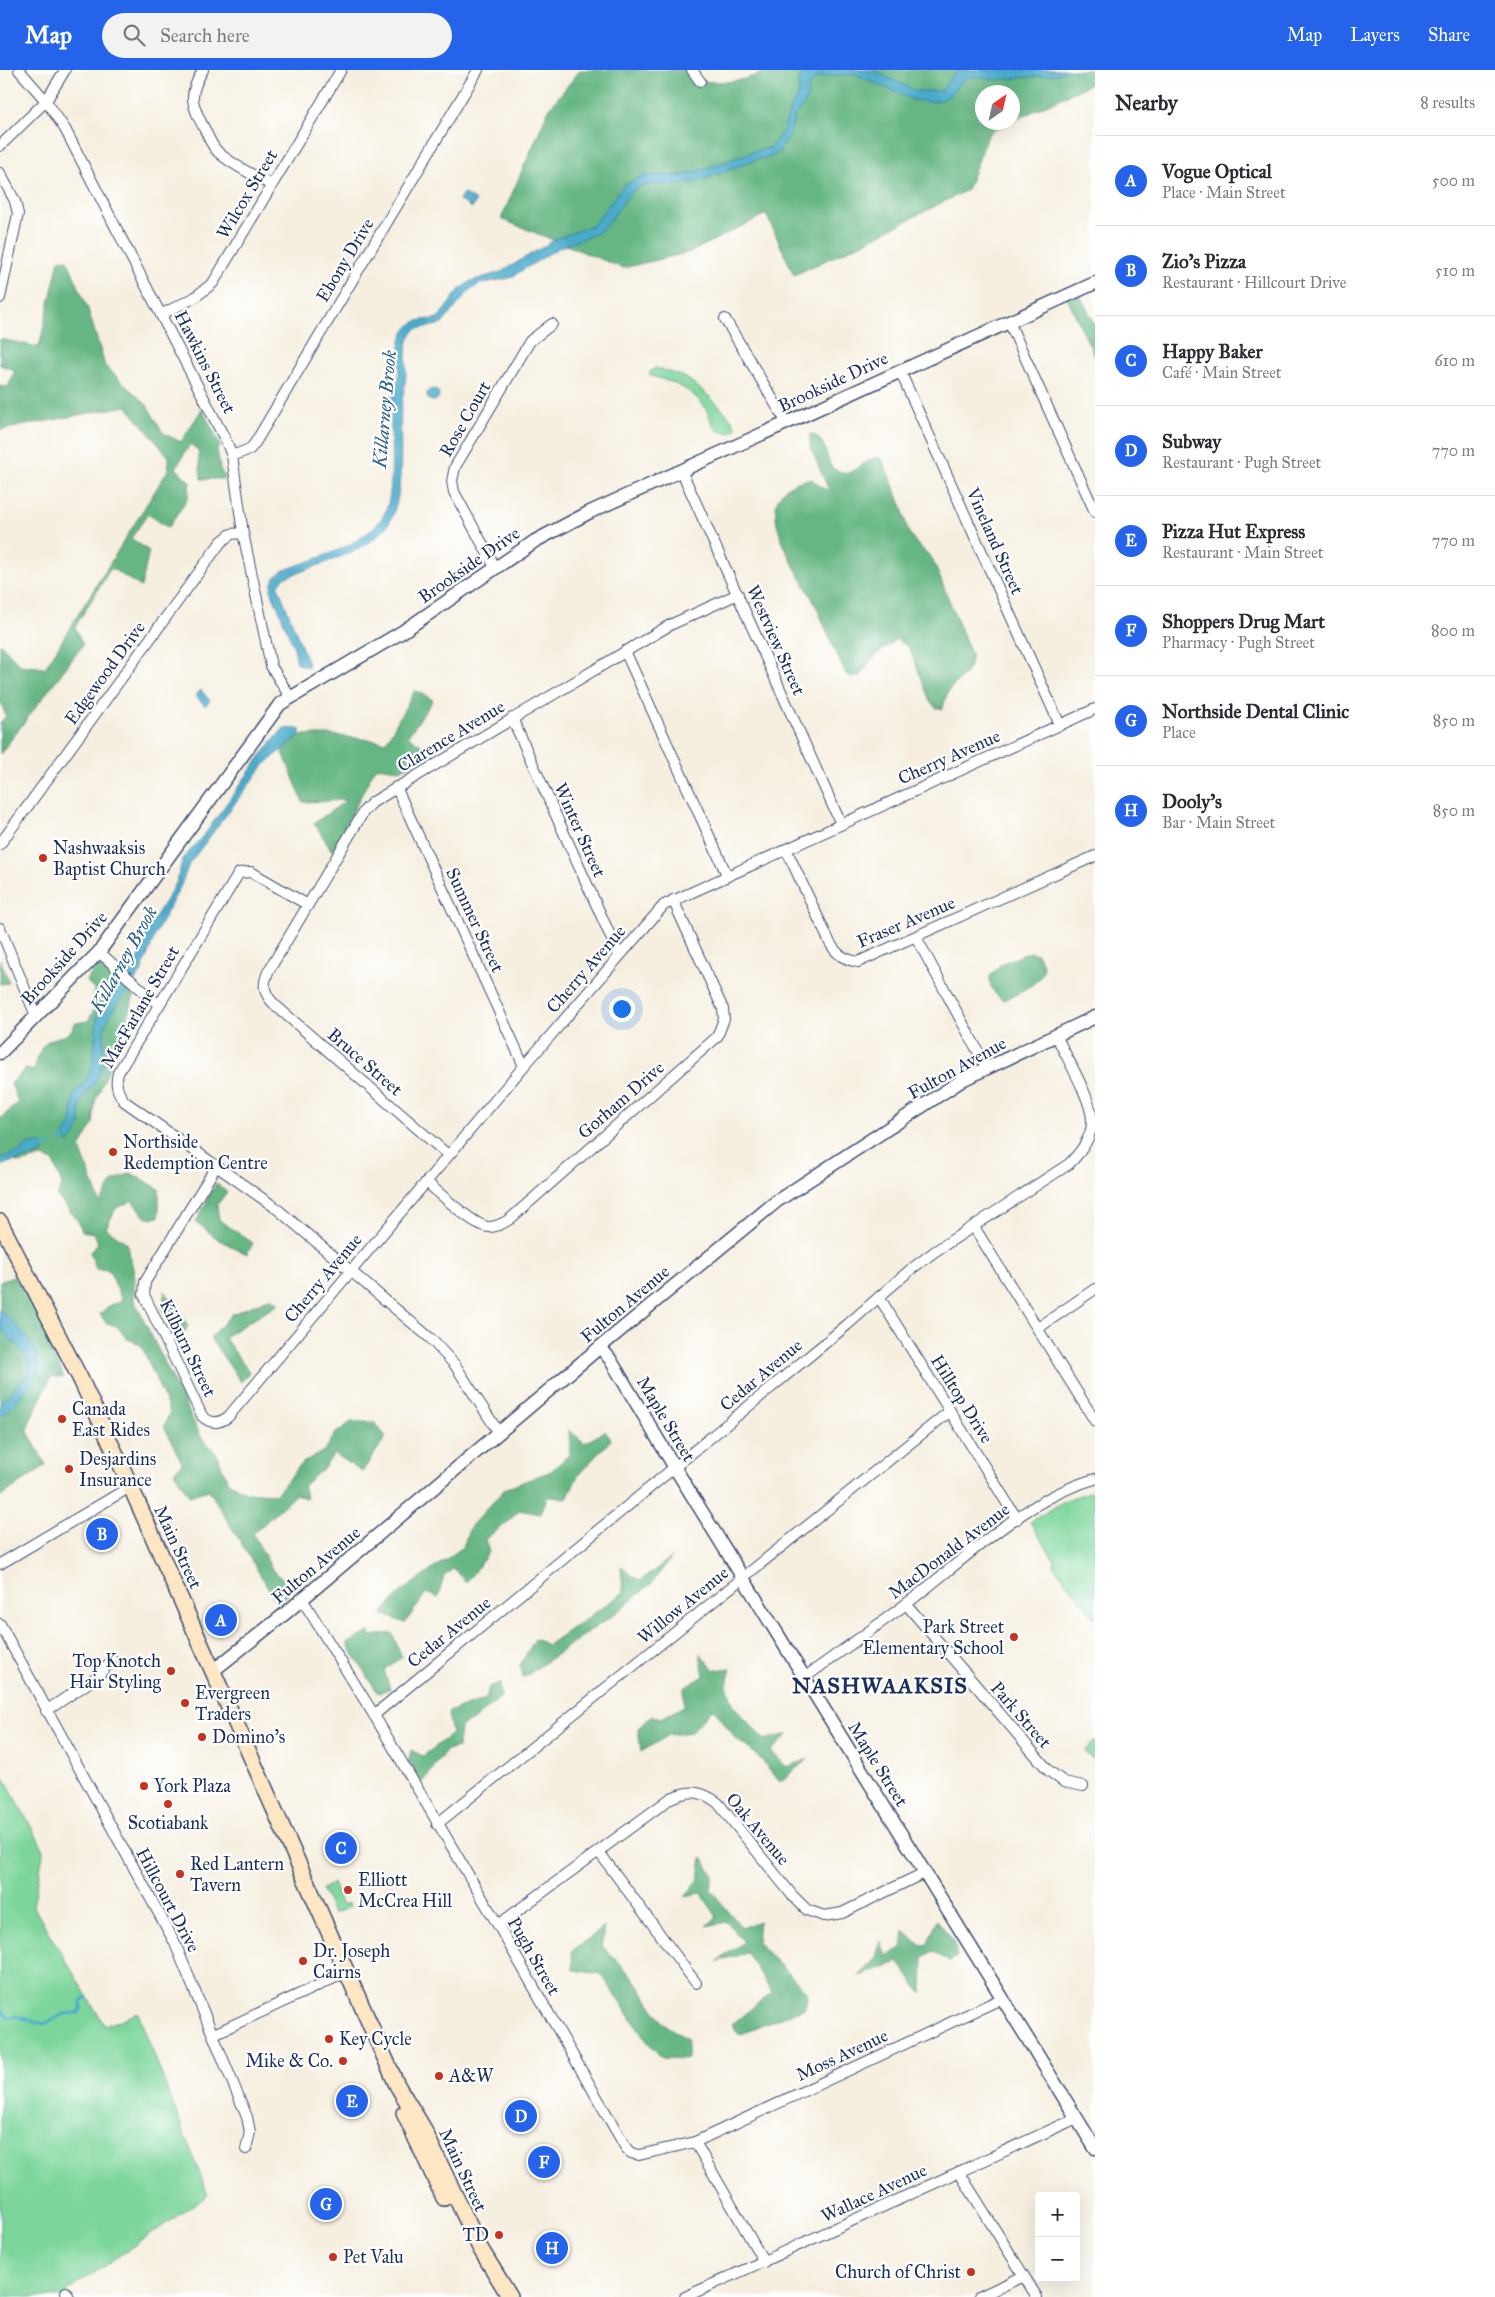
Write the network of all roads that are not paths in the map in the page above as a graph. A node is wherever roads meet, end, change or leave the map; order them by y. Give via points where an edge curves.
1 (19, 70) edge
2 (65, 70) edge
3 (203, 70) edge
4 (341, 70) edge
5 (478, 70) edge
6 (692, 70) edge
7 (700, 81) dead end
8 (46, 101) junction
9 (0, 146) edge
10 (0, 174) edge
11 (271, 185) junction
12 (1095, 283) edge
13 (0, 298) edge
14 (162, 314) junction
15 (725, 319) dead end
16 (1009, 322) junction
17 (552, 324) dead end
18 (900, 371) junction
19 (788, 422) junction
20 (232, 456) junction
21 (681, 470) junction
22 (1095, 512) edge
23 (243, 533) junction
24 (495, 567) junction
25 (738, 594) junction
26 (625, 651) junction
27 (290, 697) junction
28 (1095, 709) edge
29 (512, 718) junction
30 (1060, 725) junction
31 (396, 787) junction
32 (841, 824) junction
33 (0, 844) edge
34 (786, 849) junction
35 (1095, 856) edge
36 (727, 875) junction
37 (673, 900) junction
38 (308, 905) junction
39 (0, 928) edge
40 (916, 937) junction
41 (99, 952) junction
42 (619, 955) junction
43 (264, 990) joint
44 (159, 1005) junction
45 (36, 1016) junction
46 (1095, 1017) edge
47 (1056, 1035) junction
48 (0, 1053) edge
49 (524, 1066) junction
50 (987, 1068) junction
51 (448, 1155) junction
52 (217, 1166) junction
53 (426, 1182) junction
54 (0, 1222) edge
55 (974, 1227) junction
56 (350, 1271) junction
57 (1095, 1289) edge
58 (879, 1296) junction
59 (1038, 1328) junction
60 (600, 1347) junction
61 (950, 1411) junction
62 (228, 1417) joint
63 (1095, 1421) edge
64 (499, 1433) junction
65 (675, 1468) junction
66 (1095, 1479) edge
67 (130, 1487) junction
68 (1017, 1518) junction
69 (0, 1564) edge
70 (743, 1578) junction
71 (302, 1599) junction
72 (906, 1604) junction
73 (0, 1624) edge
74 (112, 1660) dead end
75 (214, 1670) junction
76 (804, 1678) junction
77 (46, 1710) junction
78 (374, 1715) junction
79 (1083, 1786) dead end
80 (437, 1824) junction
81 (599, 1852) junction
82 (924, 1873) junction
83 (498, 1925) junction
84 (347, 1972) junction
85 (696, 1983) dead end
86 (1003, 1998) junction
87 (214, 2034) junction
88 (397, 2085) junction
89 (1077, 2118) junction
90 (695, 2142) junction
91 (1095, 2148) edge
92 (246, 2149) dead end
93 (960, 2172) junction
94 (764, 2262) junction
95 (1024, 2276) junction
96 (498, 2297) edge
97 (510, 2297) edge
98 (685, 2297) edge
99 (979, 2297) edge
100 (1037, 2297) edge

1 - 8 street, Hawkins Street
2 - 8 street
3 - 11 street via 192,98 213,146 222,156
4 - 11 street, Wilcox Street
5 - 20 street, Ebony Drive via 255,443 250,449
6 - 7 street
8 - 9 street
8 - 14 street, Hawkins Street via 65,130
10 - 13 street via 15,201 18,214
11 - 14 street, Wilcox Street via 213,282 194,298
12 - 16 street, Brookside Drive
14 - 20 street, Hawkins Street
15 - 19 street
16 - 18 street, Brookside Drive
16 - 22 street
17 - 24 street, Rose Court via 530,341 455,467 454,492
18 - 19 street, Brookside Drive
18 - 30 street, Vineland Street
19 - 21 street, Brookside Drive
20 - 23 street, Hawkins Street
21 - 24 street, Brookside Drive via 590,512
21 - 25 street, Westview Street
23 - 27 street, Hawkins Street via 271,666
23 - 33 street, Edgewood Drive via 231,534 221,542
24 - 27 street, Brookside Drive via 402,632
25 - 26 street, Clarence Avenue via 670,625
25 - 32 street, Westview Street
26 - 29 street, Clarence Avenue
26 - 36 street
27 - 41 street, Brookside Drive via 280,704
28 - 30 street, Cherry Avenue
29 - 31 street, Clarence Avenue
29 - 42 street, Winter Street
30 - 32 street, Cherry Avenue
31 - 38 street, Clarence Avenue via 364,811
31 - 49 street, Summer Street
32 - 34 street, Cherry Avenue
34 - 36 street, Cherry Avenue
34 - 40 street, Fraser Avenue via 830,943 845,959 858,962
35 - 40 street, Fraser Avenue
36 - 37 street, Cherry Avenue
37 - 42 street, Cherry Avenue via 657,911
37 - 53 street, Gorham Drive via 723,1009 724,1019 717,1037 500,1225 488,1227 477,1223
38 - 43 street, Clarence Avenue via 268,972
38 - 44 street, MacFarlane Street via 252,872 239,873
39 - 45 street
40 - 50 street
41 - 44 street
41 - 45 street, Brookside Drive
42 - 49 street, Cherry Avenue
43 - 51 street, Bruce Street via 275,1005
44 - 52 street, MacFarlane Street via 118,1073 115,1083 118,1093 124,1101
45 - 48 street, Brookside Drive
46 - 47 street, Fulton Avenue
47 - 50 street, Fulton Avenue
47 - 55 street, Cedar Avenue via 1088,1104 1092,1121 1089,1135 1082,1150 1069,1164
49 - 51 street, Cherry Avenue
50 - 60 street, Fulton Avenue via 964,1079 790,1192
51 - 53 street, Cherry Avenue
52 - 56 street, MacFarlane Street via 276,1208
52 - 62 street, Kilburn Street via 145,1282 144,1295 202,1416 215,1423
53 - 56 street, Cherry Avenue
54 - 67 main road, Main Street via 78,1373
55 - 58 street, Cedar Avenue via 922,1261
55 - 59 street
56 - 62 street, Cherry Avenue
56 - 64 street, MacFarlane Street via 443,1350
57 - 59 street
58 - 61 street, Hilltop Drive
58 - 65 street, Cedar Avenue
59 - 63 street
60 - 64 street, Fulton Avenue
60 - 65 street, Maple Street
61 - 68 street, Hilltop Drive
61 - 70 street, Willow Avenue
64 - 71 street, Fulton Avenue
65 - 70 street, Maple Street
65 - 78 street, Cedar Avenue
66 - 68 street, MacDonald Avenue via 1065,1489
67 - 69 street
67 - 75 main road, Main Street
68 - 72 street, MacDonald Avenue
70 - 76 street, Maple Street
70 - 80 street, Willow Avenue
71 - 75 street, Fulton Avenue
71 - 78 street, Pugh Street
72 - 76 street, MacDonald Avenue
72 - 79 street, Park Street via 1049,1771 1064,1782
73 - 77 street, Hillcourt Drive
74 - 77 street via 97,1676
75 - 84 main road, Main Street
76 - 82 street, Maple Street
77 - 87 street, Hillcourt Drive via 174,1941
78 - 80 street, Pugh Street
80 - 83 street, Pugh Street
81 - 82 street, Oak Avenue via 671,1798 682,1792 695,1791 718,1804 807,1910 824,1916 842,1913
81 - 83 street, Oak Avenue
81 - 85 street
82 - 86 street, Maple Street
83 - 90 street, Pugh Street via 628,2151 642,2155
84 - 87 street
84 - 88 main road, Main Street
86 - 89 street, Maple Street
86 - 90 street, Moss Avenue
87 - 92 street, Hillcourt Drive via 247,2117 250,2132
88 - 96 main road, Main Street via 402,2109 473,2257
88 - 97 main road, Main Street via 422,2126 480,2248
89 - 91 street, Maple Street
89 - 93 street, Wallace Avenue
90 - 94 street
93 - 94 street, Wallace Avenue
93 - 95 street
94 - 98 street, Wallace Avenue
95 - 99 street
95 - 100 street

